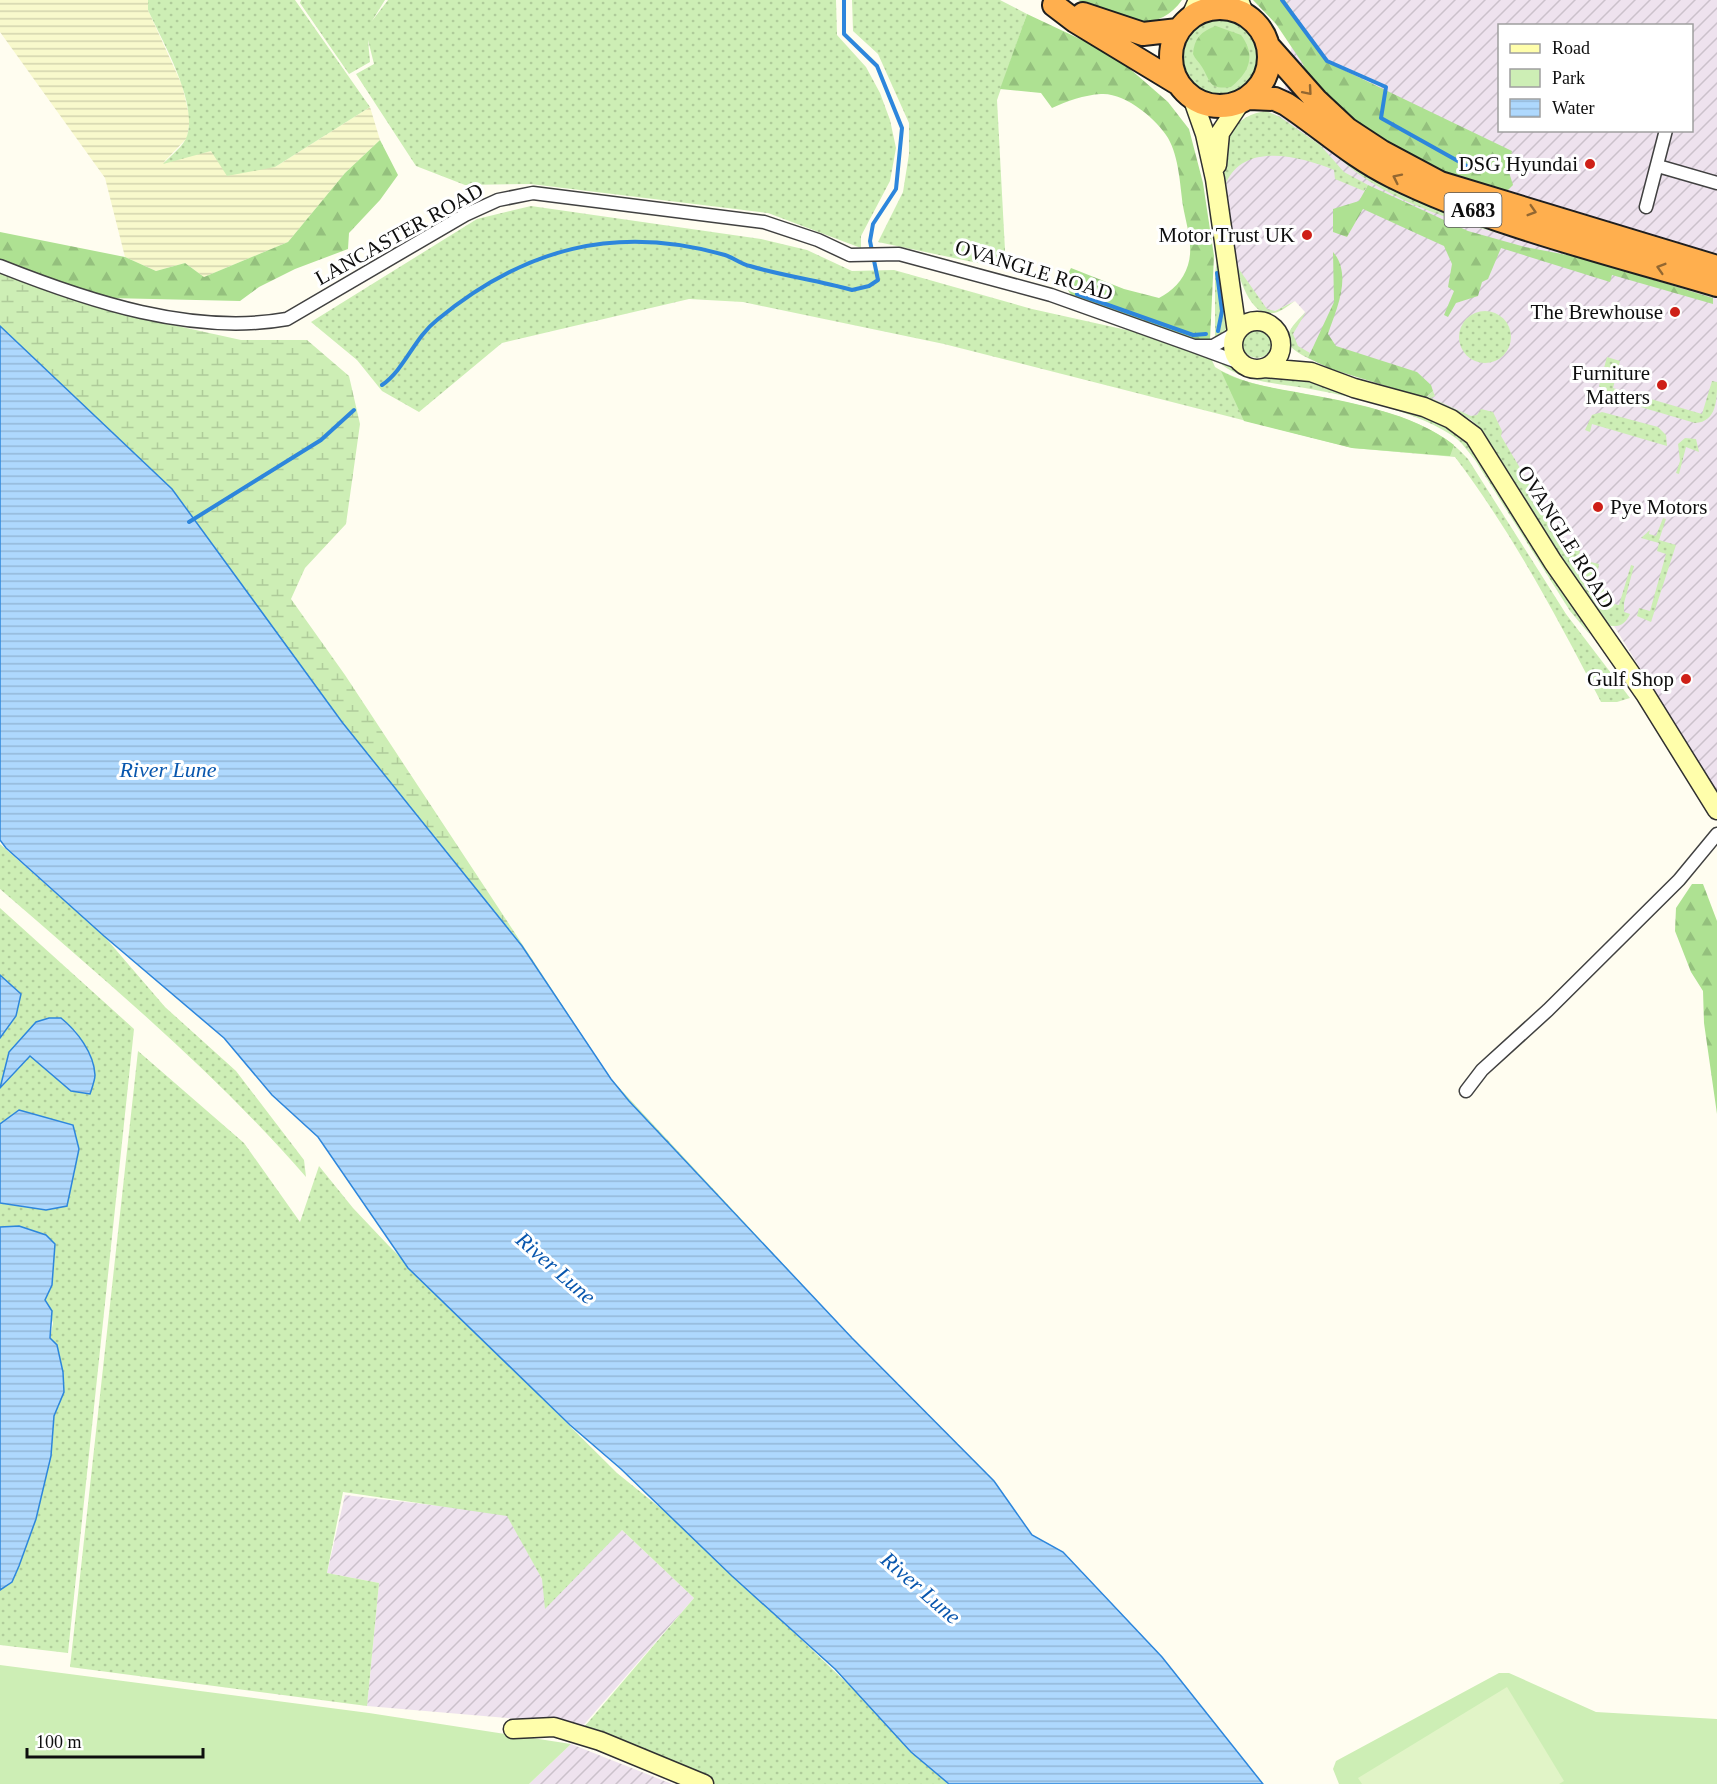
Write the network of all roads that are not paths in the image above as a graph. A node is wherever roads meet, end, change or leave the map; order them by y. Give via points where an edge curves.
1 (1050, 2) edge
2 (1242, 6) edge
3 (1189, 15) edge
4 (1269, 47) junction
5 (1186, 91) junction
6 (1244, 100) junction
7 (1666, 132) edge
8 (1658, 166) junction
9 (1215, 179) junction
10 (1717, 183) edge
11 (1646, 207) dead end
12 (858, 257) joint
13 (1228, 265) junction
14 (0, 266) edge
15 (1717, 267) edge
16 (1717, 285) edge
17 (1262, 321) junction
18 (1237, 333) junction
19 (1281, 342) junction
20 (1194, 346) junction
21 (1243, 364) junction
22 (1264, 368) junction
23 (1311, 372) junction
24 (1717, 810) edge
25 (1717, 834) edge
26 (1466, 1091) dead end
27 (513, 1729) dead end
28 (704, 1784) edge

1 - 3 highway, A683 via 1143,34
1 - 5 highway, A683
2 - 3 highway, A683 via 1217,7
2 - 4 highway, A683
3 - 5 highway via 1173,43 1171,57
4 - 6 highway via 1266,76
4 -> 15 highway, A683 via 1347,129 1440,183
5 - 6 highway, A683 via 1215,106
5 - 9 main road via 1205,134
6 - 9 main road via 1220,134
16 -> 6 highway, A683 via 1458,205 1363,160 1286,104 1275,99
7 - 8 street
8 - 10 street
8 - 11 street
9 - 13 main road
12 - 14 street, LANCASTER ROAD via 764,222 533,193 498,200 465,215 287,319 266,323 235,326 190,321 97,301
12 - 20 street, OVANGLE ROAD via 893,254 1051,295
13 - 17 main road via 1243,298
13 - 18 main road
17 - 18 main road via 1248,323
17 - 19 main road via 1275,328
18 - 20 street via 1213,346
18 - 21 main road via 1234,346
19 - 22 main road via 1279,355
19 - 23 main road, OVANGLE ROAD
20 - 21 street, OVANGLE ROAD
21 - 22 main road
22 - 23 main road, OVANGLE ROAD
23 - 24 main road, OVANGLE ROAD via 1439,413 1474,436
25 - 26 street via 1679,880 1482,1070
27 - 28 main road via 554,1727 600,1741

